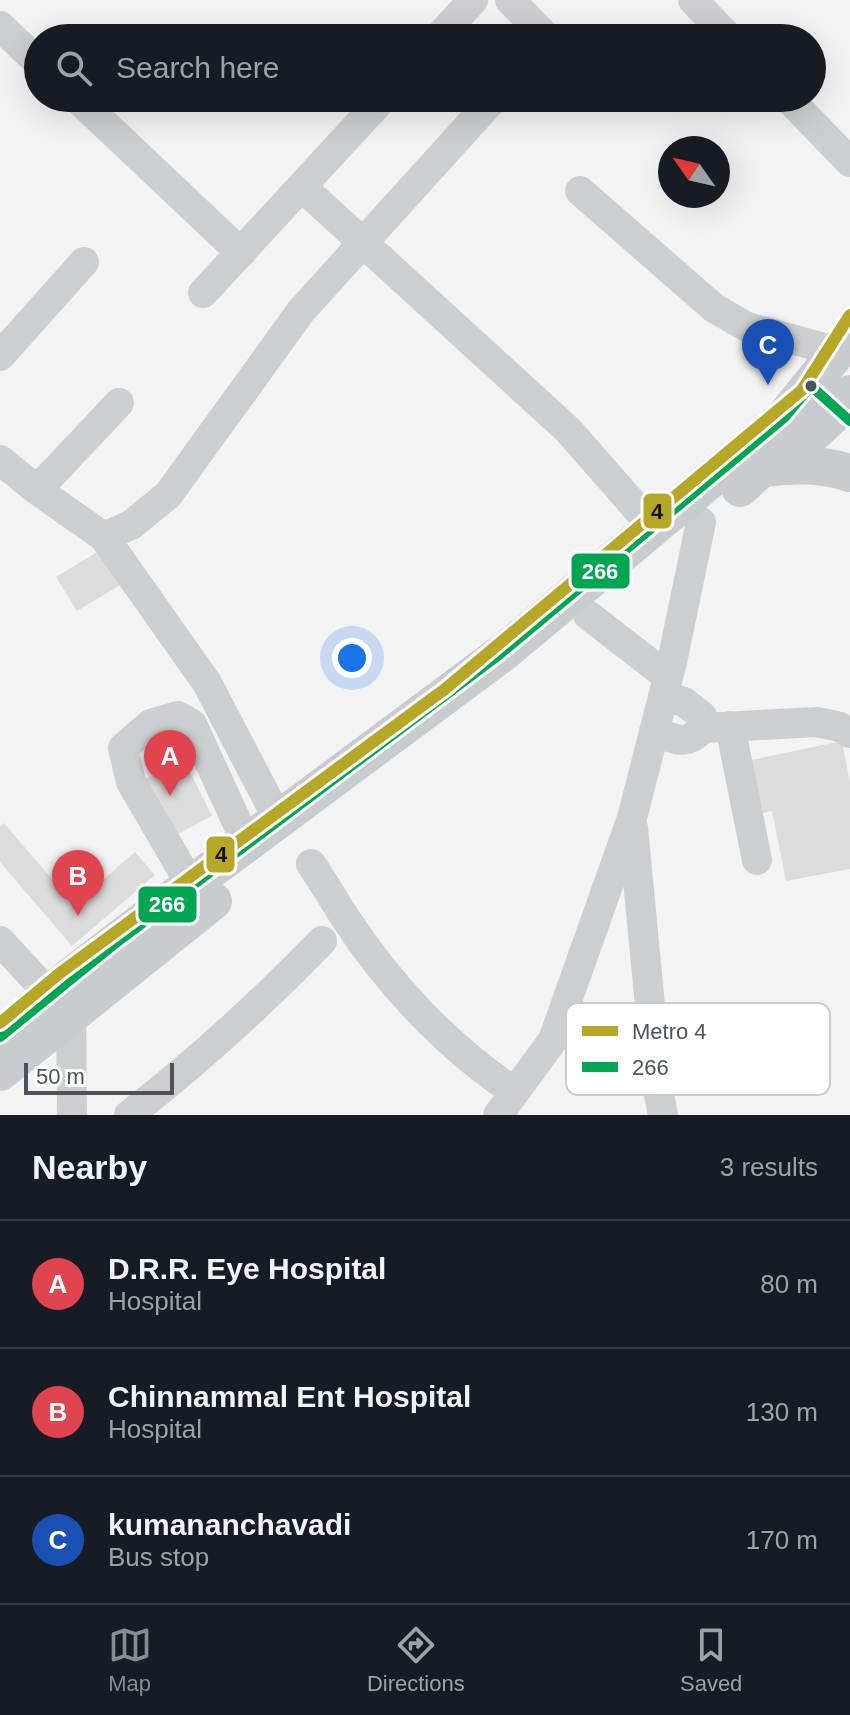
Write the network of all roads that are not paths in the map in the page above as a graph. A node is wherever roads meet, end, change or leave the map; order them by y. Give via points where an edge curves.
1 (473, 0) edge
2 (510, 0) edge
3 (693, 0) edge
4 (451, 24) edge
5 (533, 24) edge
6 (716, 24) edge
7 (0, 26) edge
8 (24, 49) edge
9 (92, 112) edge
10 (370, 112) edge
11 (481, 112) edge
12 (802, 112) edge
13 (850, 162) edge
14 (302, 187) junction
15 (580, 191) dead end
16 (362, 242) junction
17 (241, 253) junction
18 (84, 262) dead end
19 (203, 293) dead end
20 (844, 344) edge
21 (0, 356) edge
22 (119, 403) dead end
23 (838, 403) edge
24 (796, 428) junction
25 (0, 460) edge
26 (762, 468) junction
27 (850, 470) edge
28 (37, 490) junction
29 (701, 522) junction
30 (654, 528) junction
31 (104, 537) junction
32 (588, 615) junction
33 (666, 686) junction
34 (717, 727) junction
35 (654, 731) junction
36 (850, 733) edge
37 (632, 818) junction
38 (279, 821) junction
39 (247, 844) junction
40 (757, 860) dead end
41 (311, 864) dead end
42 (191, 885) junction
43 (0, 941) edge
44 (322, 941) dead end
45 (566, 1003) edge
46 (566, 1003) edge
47 (650, 1003) edge
48 (60, 1005) junction
49 (0, 1037) edge
50 (0, 1072) edge
51 (659, 1095) edge
52 (506, 1103) edge
53 (72, 1115) edge
54 (129, 1115) edge
55 (663, 1115) edge

1 - 4 street
2 - 5 street
3 - 6 street
7 - 8 street
9 - 17 street
10 - 14 street
11 - 16 street
12 - 13 street
14 - 16 street
14 - 17 street
15 - 20 street via 714,308 747,327
16 - 30 street via 568,430
16 - 31 street via 301,311 168,495 131,525
17 - 19 street
18 - 21 street
20 - 23 main road
22 - 28 street
23 - 24 main road
24 - 26 main road
24 - 27 main road
24 - 30 main road
25 - 28 street
26 - 27 main road via 798,464
26 - 29 main road
28 - 31 street
29 - 32 main road
29 - 33 street
30 - 38 main road via 505,651
31 - 38 street via 207,683
32 - 33 street
32 - 48 main road via 187,921
33 - 34 street
33 - 35 street
34 - 35 street via 684,741
34 - 36 street via 817,722
34 - 40 street
35 - 37 street
37 - 45 street
37 - 47 street
38 - 39 main road
39 - 42 main road
39 - 42 street via 192,724 178,716 151,724 123,748 126,772
41 - 52 street via 390,978
42 - 48 main road
43 - 48 street
44 - 54 street via 219,1042
46 - 52 street via 553,1040
48 - 49 main road
48 - 50 main road
48 - 53 street
51 - 55 street

